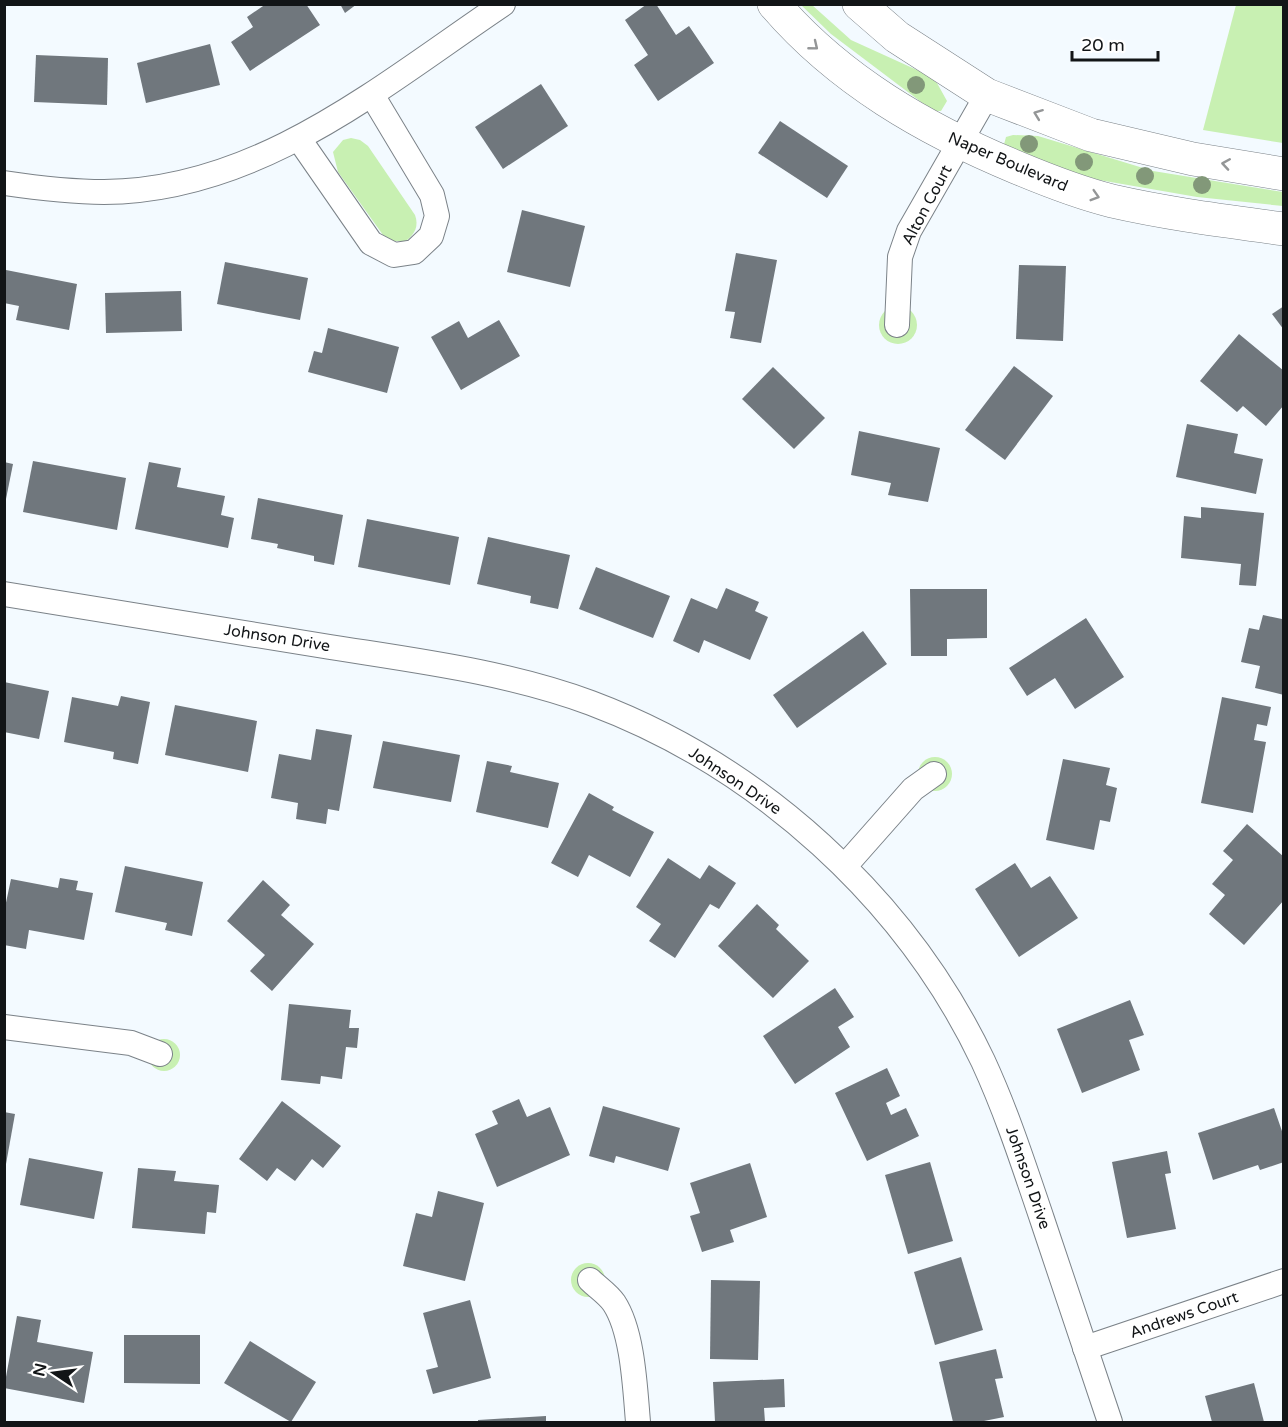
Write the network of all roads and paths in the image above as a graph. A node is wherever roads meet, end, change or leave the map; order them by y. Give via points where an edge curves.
1 (503, 4) edge
2 (774, 4) edge
3 (859, 4) edge
4 (987, 94) junction
5 (372, 95) junction
6 (299, 139) junction
7 (960, 144) junction
8 (1284, 174) edge
9 (4, 183) edge
10 (1284, 230) edge
11 (897, 325) dead end
12 (4, 594) edge
13 (934, 774) dead end
14 (845, 866) junction
15 (4, 1027) edge
16 (160, 1054) dead end
17 (590, 1280) dead end
18 (1284, 1281) edge
19 (1085, 1348) junction
20 (638, 1422) edge
21 (1110, 1422) edge

1 - 5 street
2 -> 7 main road, Naper Boulevard via 799,33 869,91
3 - 4 main road via 897,37
4 - 7 street, Alton Court
8 -> 4 main road via 1091,135
5 - 6 street
5 - 6 street via 432,195 437,216 431,236 414,252 394,255 371,243
6 - 9 street via 203,177 144,189 51,190
7 -> 10 main road, Naper Boulevard via 1059,185 1110,201
7 - 11 street, Alton Court via 909,231 900,257
12 - 14 street, Johnson Drive via 464,669 540,686 630,720 718,767 789,818
13 - 14 street via 913,789
14 - 19 street, Johnson Drive via 908,940 949,999 982,1059 1008,1119
15 - 16 street via 131,1043
17 - 20 street via 614,1303 626,1336
18 - 19 street, Andrews Court
19 - 21 street, Johnson Drive

